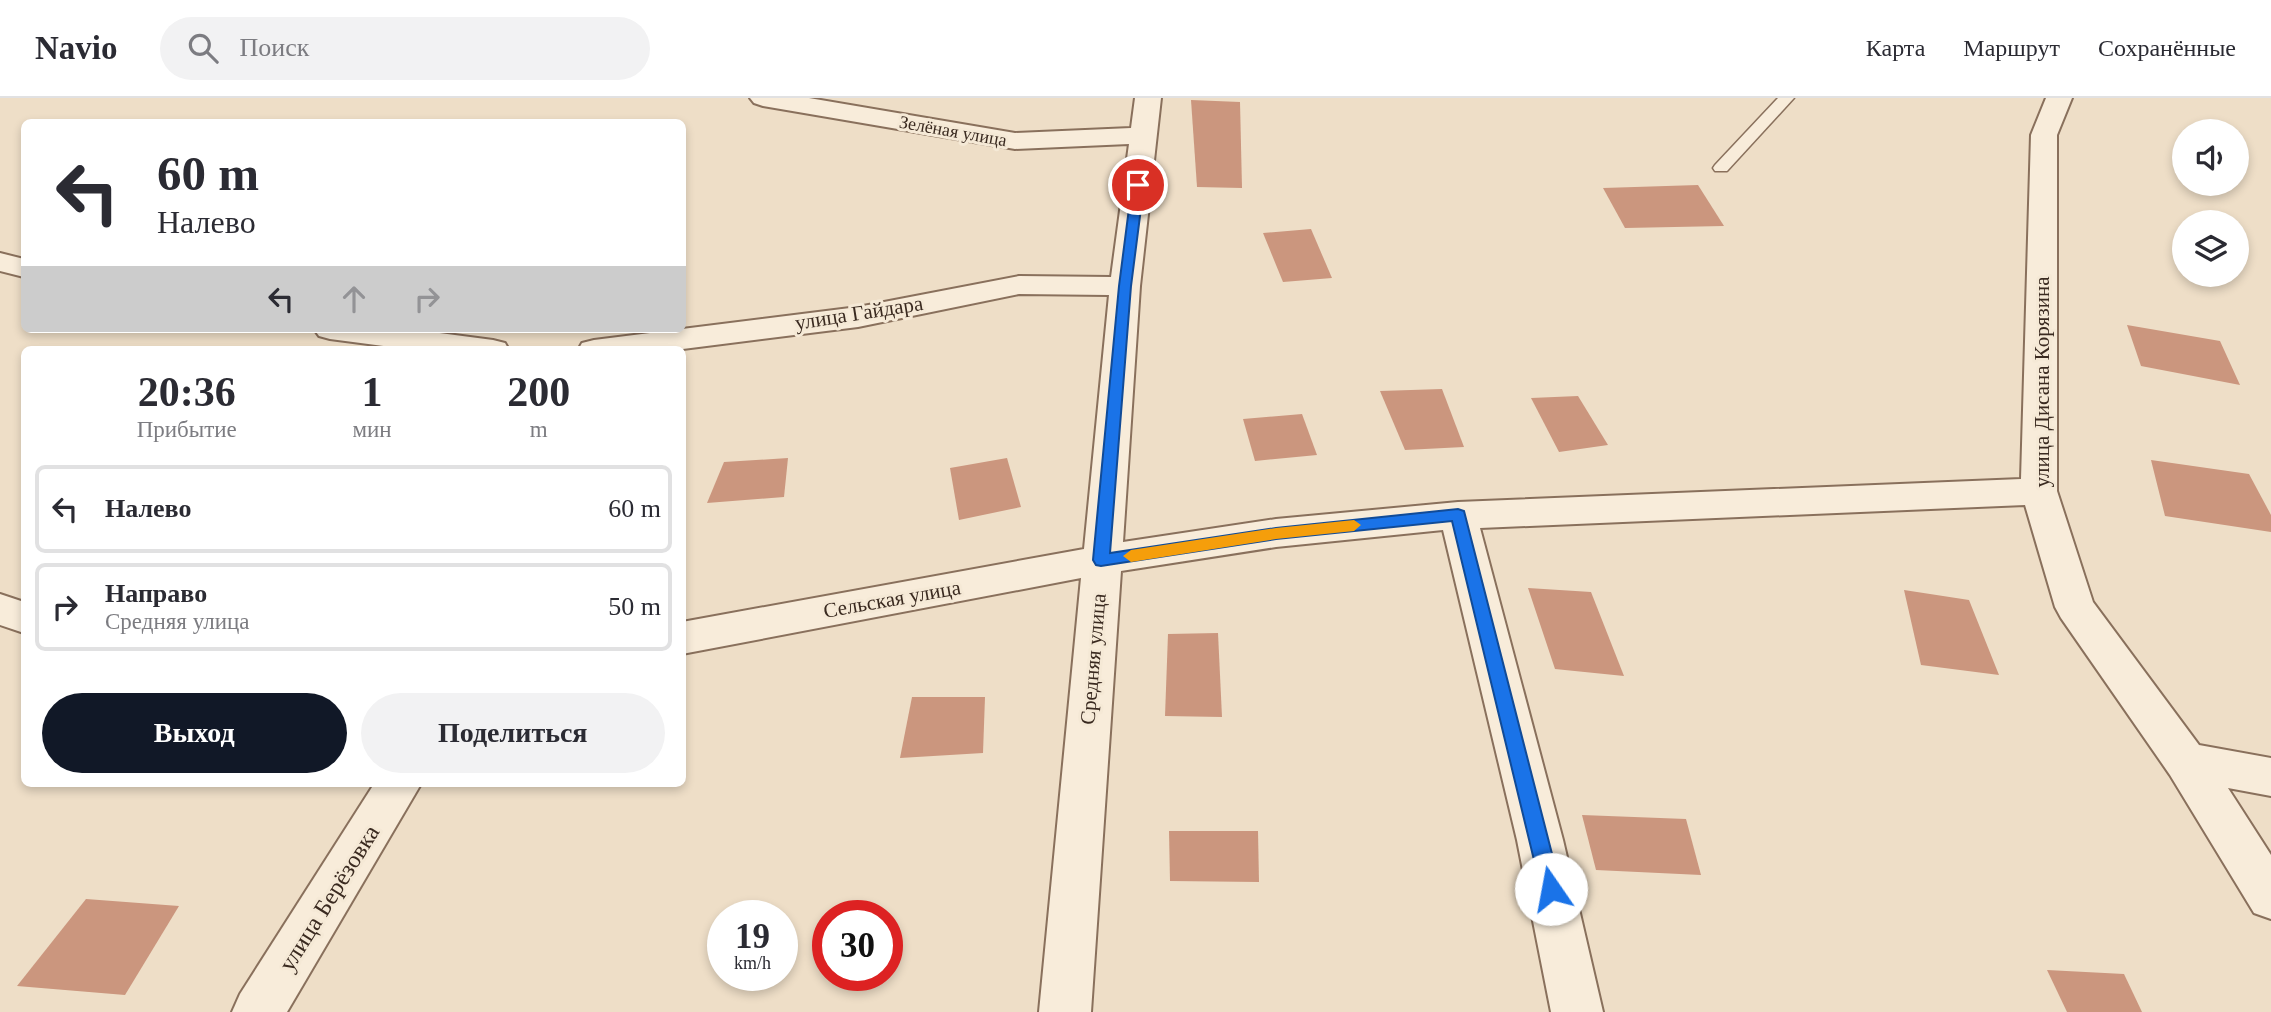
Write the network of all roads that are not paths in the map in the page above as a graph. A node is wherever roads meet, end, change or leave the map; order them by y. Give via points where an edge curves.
1 (763, 98) edge
2 (1786, 98) edge
3 (2059, 98) edge
4 (1147, 116) edge
5 (1721, 168) dead end
6 (0, 262) edge
7 (21, 267) edge
8 (1125, 286) junction
9 (361, 333) edge
10 (462, 346) edge
11 (626, 346) edge
12 (2039, 491) junction
13 (1458, 515) junction
14 (1101, 560) junction
15 (0, 609) edge
16 (21, 617) edge
17 (686, 637) edge
18 (2186, 762) junction
19 (2271, 778) edge
20 (397, 787) edge
21 (2271, 897) edge
22 (258, 1012) edge
23 (1065, 1012) edge
24 (1577, 1012) edge

1 - 4 street, Зелёная улица via 1015,141
2 - 5 lane
3 - 12 street, улица Дисана Корязина via 2044,135
4 - 8 street, Средняя улица
6 - 7 street
8 - 11 street, улица Гайдара via 1019,285 858,317
8 - 14 street, Средняя улица
9 - 10 street
12 - 13 street, Сельская улица
12 - 18 street, улица Дисана Корязина via 2075,607
13 - 14 street, Сельская улица via 1276,533
13 - 24 street via 1540,840
14 - 17 street, Сельская улица
14 - 23 street, Средняя улица
15 - 16 street
18 - 19 street
18 - 21 street, улица Дисана Корязина
20 - 22 street, улица Берёзовка

